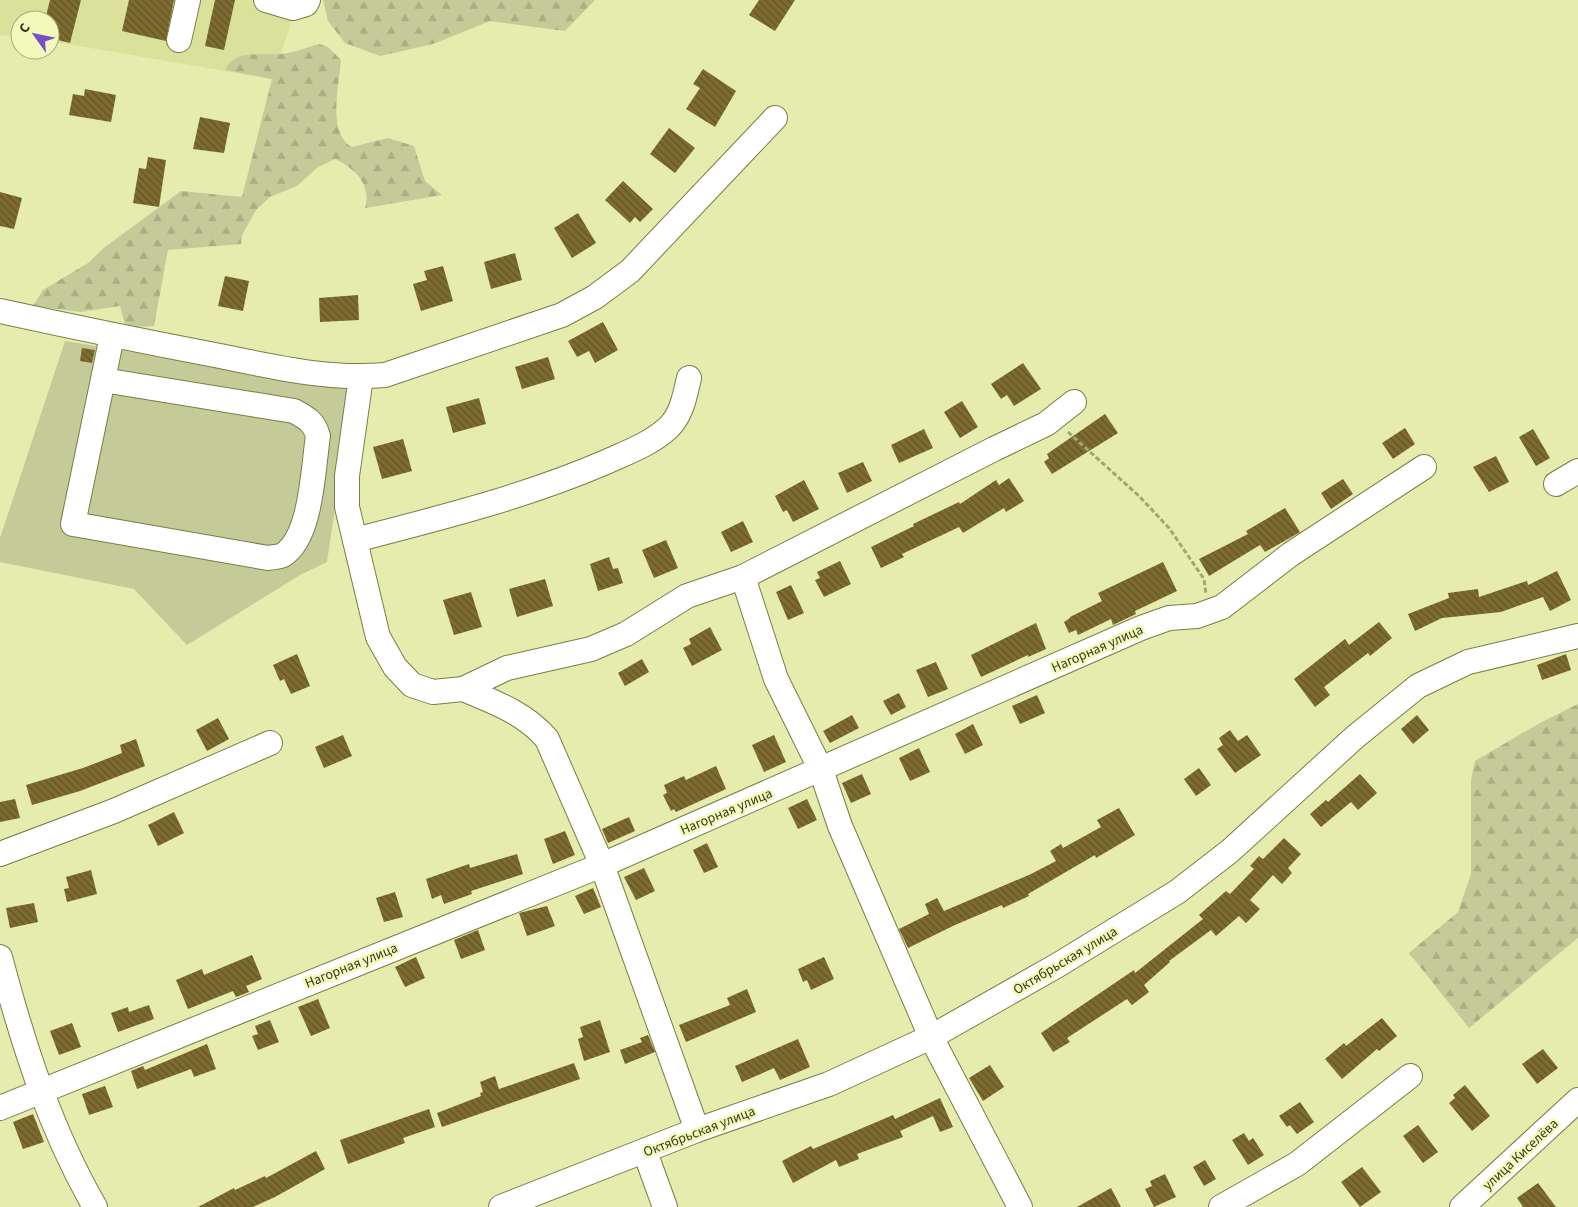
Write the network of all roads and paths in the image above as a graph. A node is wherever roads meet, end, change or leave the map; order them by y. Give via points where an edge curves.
1 (188, 0) edge
2 (266, 0) edge
3 (308, 0) edge
4 (179, 40) dead end
5 (775, 118) dead end
6 (0, 311) edge
7 (112, 336) junction
8 (361, 377) junction
9 (689, 378) dead end
10 (103, 380) junction
11 (1066, 410) joint
12 (1424, 467) dead end
13 (1578, 470) edge
14 (1556, 484) dead end
15 (355, 540) junction
16 (743, 577) junction
17 (1197, 616) junction
18 (1578, 636) edge
19 (463, 689) junction
20 (270, 743) dead end
21 (821, 770) junction
22 (0, 854) edge
23 (602, 865) junction
24 (0, 957) edge
25 (931, 1037) junction
26 (1410, 1076) dead end
27 (41, 1093) junction
28 (1578, 1100) edge
29 (0, 1108) edge
30 (697, 1130) junction
31 (645, 1152) junction
32 (95, 1207) edge
33 (501, 1207) edge
34 (665, 1207) edge
35 (1020, 1207) edge
36 (1221, 1207) edge
37 (1462, 1207) edge

1 - 4 street
2 - 3 street via 293,8 306,4
5 - 8 street via 630,271 595,297 562,315 482,343 385,375
6 - 7 street
7 - 8 street via 302,372
7 - 10 street
8 - 15 street via 346,476 347,507
9 - 15 street via 682,408 670,426 649,442 588,470 484,507
10 - 10 street via 294,411 308,419 315,426 317,445 306,518 290,549 282,556 268,558 73,524
11 - 16 street
11 - 17 path via 1069,434 1139,496 1169,528 1204,579 1206,593
12 - 17 street, Нагорная улица via 1298,549 1222,607
13 - 14 street
15 - 19 street via 378,637 395,667 412,685 433,692
16 - 19 street via 687,596 626,634 591,649 507,668
16 - 21 street via 776,679
17 - 21 street, Нагорная улица via 1169,618 1141,628
18 - 25 street, Октябрьская улица via 1468,662 1418,686 1355,737 1230,851 1177,892
19 - 23 street via 519,714 547,739
20 - 22 street via 114,811
21 - 23 street, Нагорная улица
21 - 25 street via 840,826
23 - 27 street, Нагорная улица via 144,1048
23 - 30 street
24 - 27 street via 14,1013
25 - 30 street, Октябрьская улица via 829,1084
25 - 35 street
26 - 36 street via 1297,1164
27 - 29 street, Нагорная улица
27 - 32 street
28 - 37 street, улица Киселёва
30 - 31 street, Октябрьская улица
31 - 33 street, Октябрьская улица
31 - 34 street

